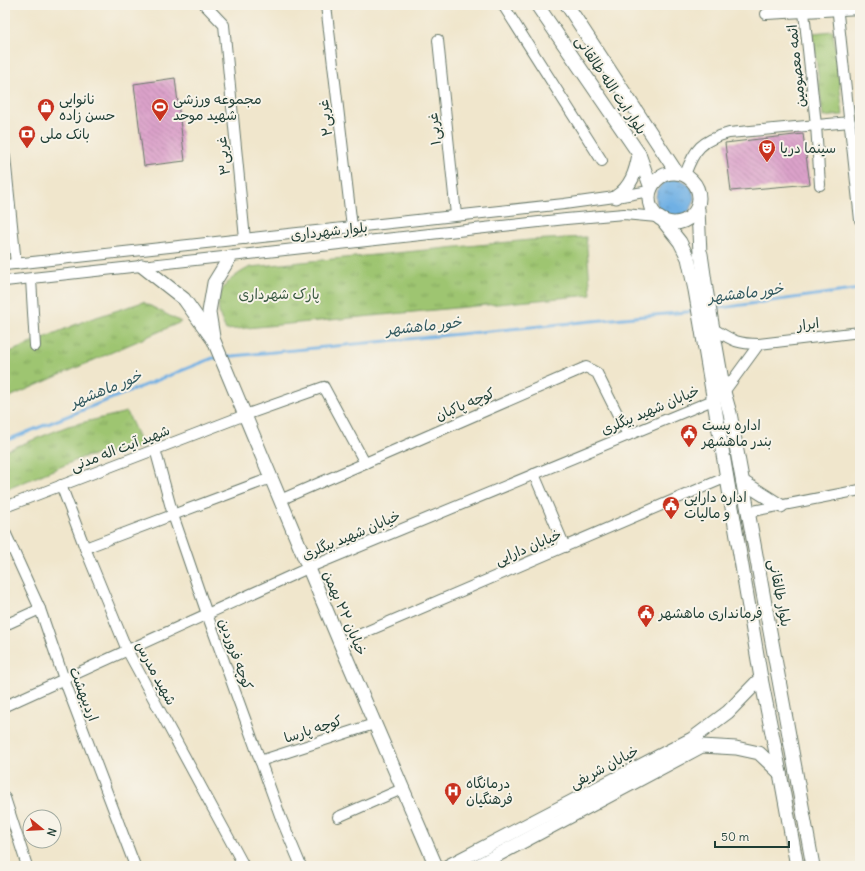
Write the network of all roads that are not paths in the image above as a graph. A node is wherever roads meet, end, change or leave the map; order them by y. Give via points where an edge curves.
1 (205, 5) edge
2 (326, 5) edge
3 (503, 5) edge
4 (537, 5) edge
5 (566, 5) edge
6 (837, 8) edge
7 (860, 9) edge
8 (804, 12) junction
9 (766, 14) dead end
10 (438, 40) dead end
11 (850, 122) junction
12 (816, 125) junction
13 (639, 154) junction
14 (5, 156) edge
15 (602, 161) dead end
16 (681, 174) junction
17 (820, 185) dead end
18 (650, 190) junction
19 (616, 197) junction
20 (564, 204) junction
21 (698, 209) junction
22 (456, 216) junction
23 (566, 219) junction
24 (660, 220) junction
25 (860, 220) edge
26 (352, 227) junction
27 (245, 239) junction
28 (230, 256) junction
29 (16, 264) junction
30 (5, 265) edge
31 (142, 266) junction
32 (31, 278) junction
33 (5, 281) edge
34 (700, 289) junction
35 (709, 328) junction
36 (860, 332) edge
37 (214, 341) junction
38 (759, 344) junction
39 (35, 346) dead end
40 (718, 396) junction
41 (245, 415) junction
42 (628, 435) junction
43 (156, 449) junction
44 (365, 463) junction
45 (534, 474) junction
46 (271, 478) junction
47 (726, 478) junction
48 (743, 482) junction
49 (61, 486) junction
50 (860, 490) edge
51 (280, 500) junction
52 (781, 506) junction
53 (5, 507) edge
54 (748, 512) junction
55 (173, 515) junction
56 (5, 532) edge
57 (564, 547) junction
58 (85, 548) junction
59 (308, 568) junction
60 (40, 609) junction
61 (206, 614) junction
62 (5, 625) edge
63 (340, 643) junction
64 (127, 650) junction
65 (761, 678) junction
66 (64, 679) junction
67 (5, 706) edge
68 (374, 724) junction
69 (260, 761) junction
70 (780, 773) junction
71 (620, 783) junction
72 (402, 789) junction
73 (5, 798) edge
74 (338, 817) dead end
75 (468, 861) edge
76 (27, 866) edge
77 (135, 866) edge
78 (244, 866) edge
79 (301, 866) edge
80 (436, 866) edge
81 (448, 866) edge
82 (477, 866) edge
83 (797, 866) edge
84 (813, 866) edge

1 - 27 street, ۳غربی via 224,25
2 - 26 street, ۲غربی
3 - 15 street
4 - 13 main road, بلوار ایت الله طالقانی
5 - 16 main road, بلوار ایت الله طالقانی
6 - 7 street, ائمه معصومین
6 - 8 street, ائمه معصومین
6 - 11 street
8 - 9 street
8 - 12 street, ائمه معصومین
10 - 22 street, ۱غربی
11 - 12 street
11 - 25 street
12 - 16 street via 729,133 714,137 700,146
12 - 17 street, ائمه معصومین
13 - 18 main road, بلوار ایت الله طالقانی
13 - 19 main road via 637,169 631,181 624,192
14 - 29 street
16 - 18 main road via 669,173 662,176
16 - 21 main road via 697,186 700,201
18 - 19 street, بلوار شهرداری
18 - 24 main road via 649,204
19 - 20 street, بلوار شهرداری
20 - 22 street, بلوار شهرداری
20 - 23 street
21 - 24 main road via 687,221 679,224
21 - 34 main road
22 - 26 street, بلوار شهرداری
23 - 24 street, بلوار شهرداری via 624,214
23 - 28 street, بلوار شهرداری
24 - 34 main road via 680,242
26 - 27 street, بلوار شهرداری
27 - 29 street, بلوار شهرداری
28 - 31 street, بلوار شهرداری
28 - 37 main road via 214,284 209,312
29 - 30 street, بلوار شهرداری
31 - 32 street, بلوار شهرداری
31 - 37 main road via 184,299
32 - 33 street, بلوار شهرداری
32 - 39 street
34 - 35 main road, بلوار طالقانی
35 - 38 street, ابرار via 733,341
35 - 40 main road, بلوار طالقانی
36 - 38 street, ابرار
37 - 41 main road, خیابان ۲۲ بهمن
38 - 40 street
40 - 42 street, خیابان شهید بیگلری
40 - 47 main road, بلوار طالقانی
40 - 48 main road, بلوار طالقانی via 730,413
41 - 43 street, شهید آیت اله مدنی
41 - 44 street, شهید آیت اله مدنی via 324,387
41 - 46 main road, خیابان ۲۲ بهمن
42 - 44 street, کوچه پاکبان via 597,373 586,367
42 - 45 street, خیابان شهید بیگلری
43 - 49 street, شهید آیت اله مدنی
43 - 55 street, کوچه فروردین
44 - 51 street, کوچه پاکبان
45 - 57 street
45 - 59 street, خیابان شهید بیگلری
46 - 51 main road, خیابان ۲۲ بهمن
46 - 55 street
47 - 57 street, خیابان دارایی
47 - 65 main road, بلوار طالقانی
48 - 52 main road
48 - 54 main road, بلوار طالقانی
49 - 53 street, شهید آیت اله مدنی
49 - 58 street, شهید مدرس
50 - 52 street
51 - 59 main road, خیابان ۲۲ بهمن
52 - 54 street
54 - 84 main road, بلوار طالقانی
55 - 58 street
55 - 61 street, کوچه فروردین
56 - 60 street, اردیبهشت
57 - 63 street, خیابان دارایی
58 - 64 street, شهید مدرس
59 - 61 street, خیابان شهید بیگلری
59 - 63 main road, خیابان ۲۲ بهمن
60 - 62 street
60 - 66 street, اردیبهشت
61 - 64 street, خیابان شهید بیگلری
61 - 69 street, کوچه فروردین
63 - 68 main road, خیابان ۲۲ بهمن
64 - 66 street, خیابان شهید بیگلری
64 - 78 street, شهید مدرس
65 - 70 main road, بلوار طالقانی
65 - 71 main road, خیابان شریفی via 728,712 692,739
66 - 67 street, خیابان شهید بیگلری
66 - 77 street, اردیبهشت
68 - 69 street, کوچه پارسا
68 - 72 main road, خیابان ۲۲ بهمن
69 - 79 street, کوچه فروردین
70 - 71 main road, خیابان شریفی via 759,753 736,748 702,746
70 - 83 main road, بلوار طالقانی
71 - 75 main road, خیابان شریفی
71 - 82 main road, خیابان شریفی
72 - 74 street
72 - 80 main road, خیابان ۲۲ بهمن
73 - 76 street
75 - 81 main road, خیابان شریفی

